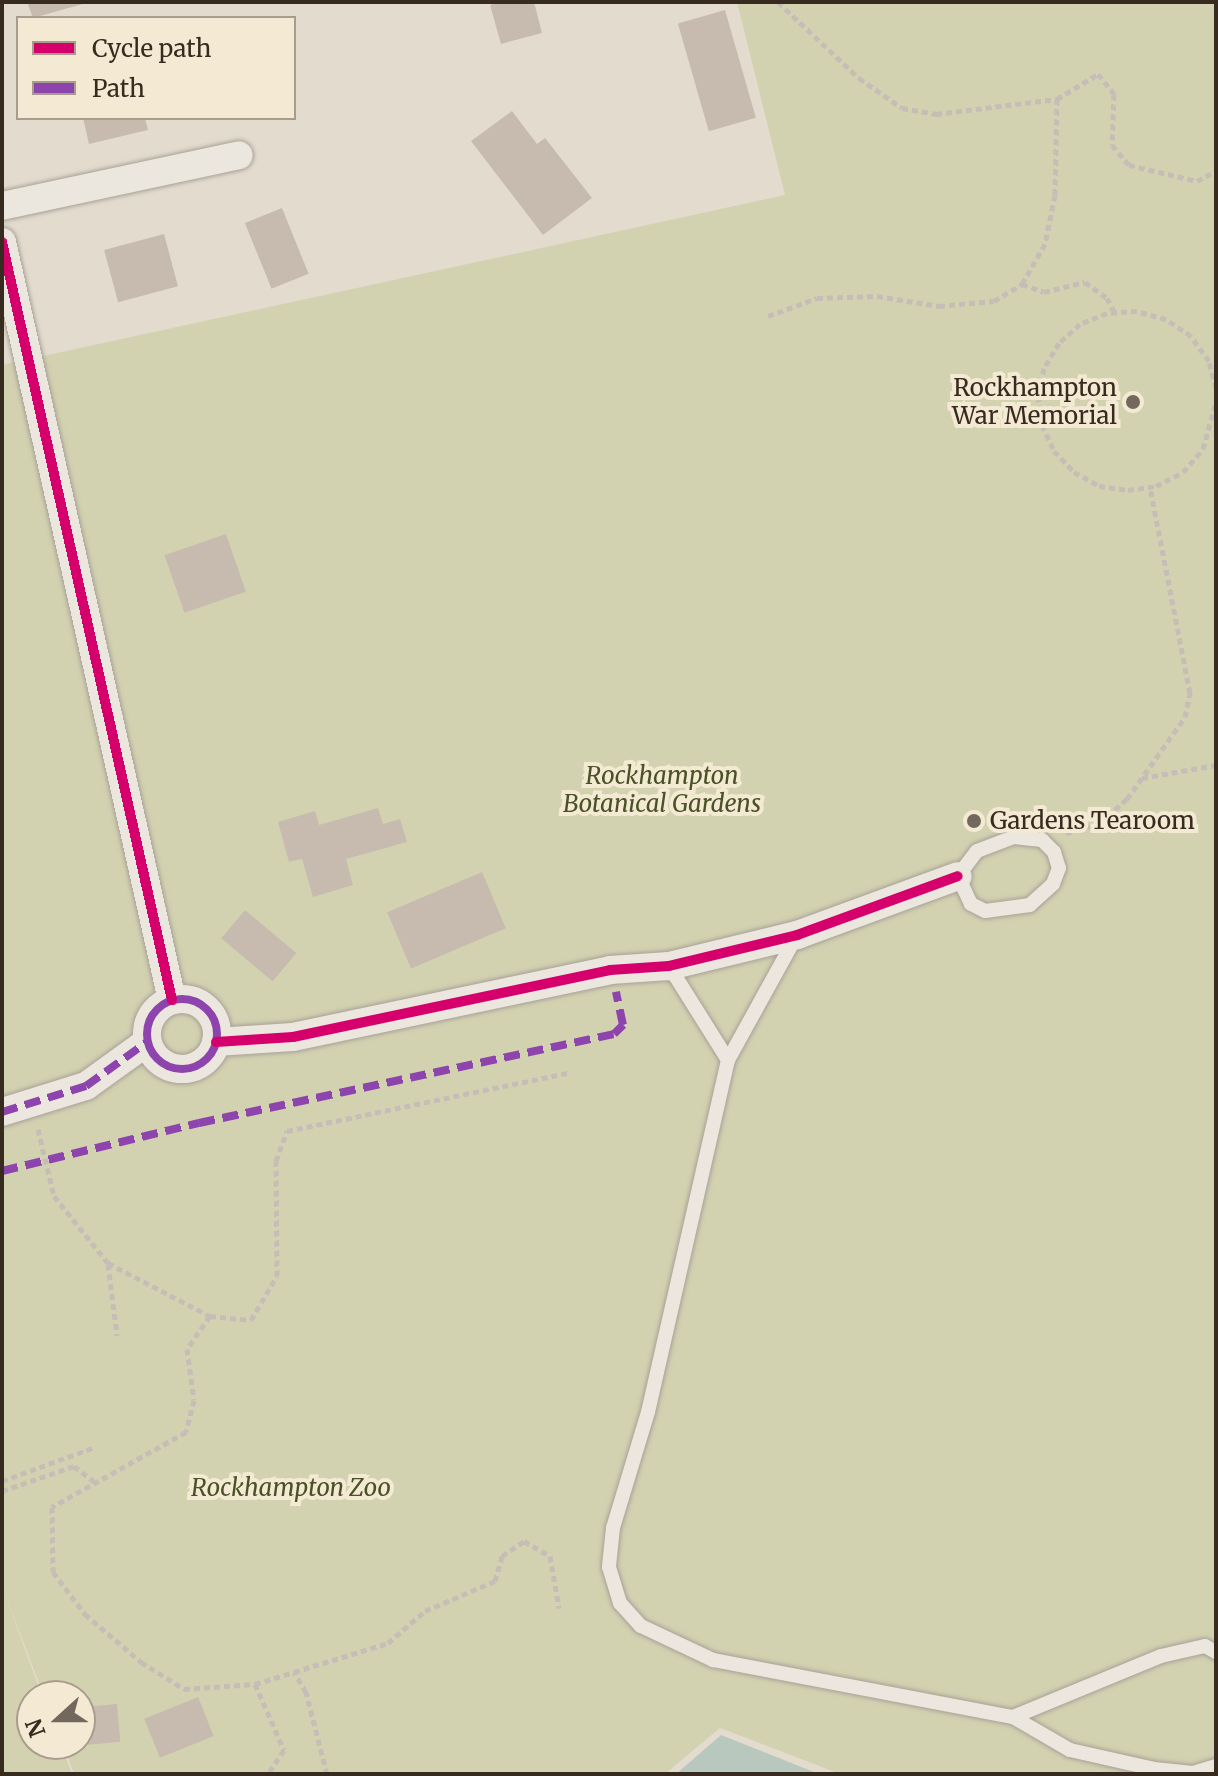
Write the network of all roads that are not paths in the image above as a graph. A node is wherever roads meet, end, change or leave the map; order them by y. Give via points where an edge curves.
1 (239, 155) dead end
2 (2, 206) edge
3 (2, 242) edge
4 (958, 876) junction
5 (797, 935) junction
6 (669, 966) junction
7 (172, 1000) junction
8 (147, 1042) junction
9 (216, 1042) junction
10 (728, 1060) junction
11 (2, 1112) edge
12 (1216, 1652) edge
13 (1013, 1717) junction
14 (1216, 1766) edge

1 - 2 street
3 - 7 street
4 - 4 lane via 971,904 985,911 1030,905 1053,884 1059,868 1054,852 1042,840 1014,837 977,851
4 - 5 street
5 - 6 street
5 - 10 lane
6 - 9 street via 610,970 293,1037
6 - 10 lane
7 - 8 street via 155,1012
7 - 9 street via 206,1009 213,1018
8 - 9 street via 160,1061 182,1070 204,1062
8 - 11 street via 86,1086
10 - 13 lane via 648,1412 613,1528 609,1567 620,1603 641,1626 713,1660
12 - 13 lane via 1205,1646 1184,1648
13 - 14 lane via 1070,1750 1193,1773

